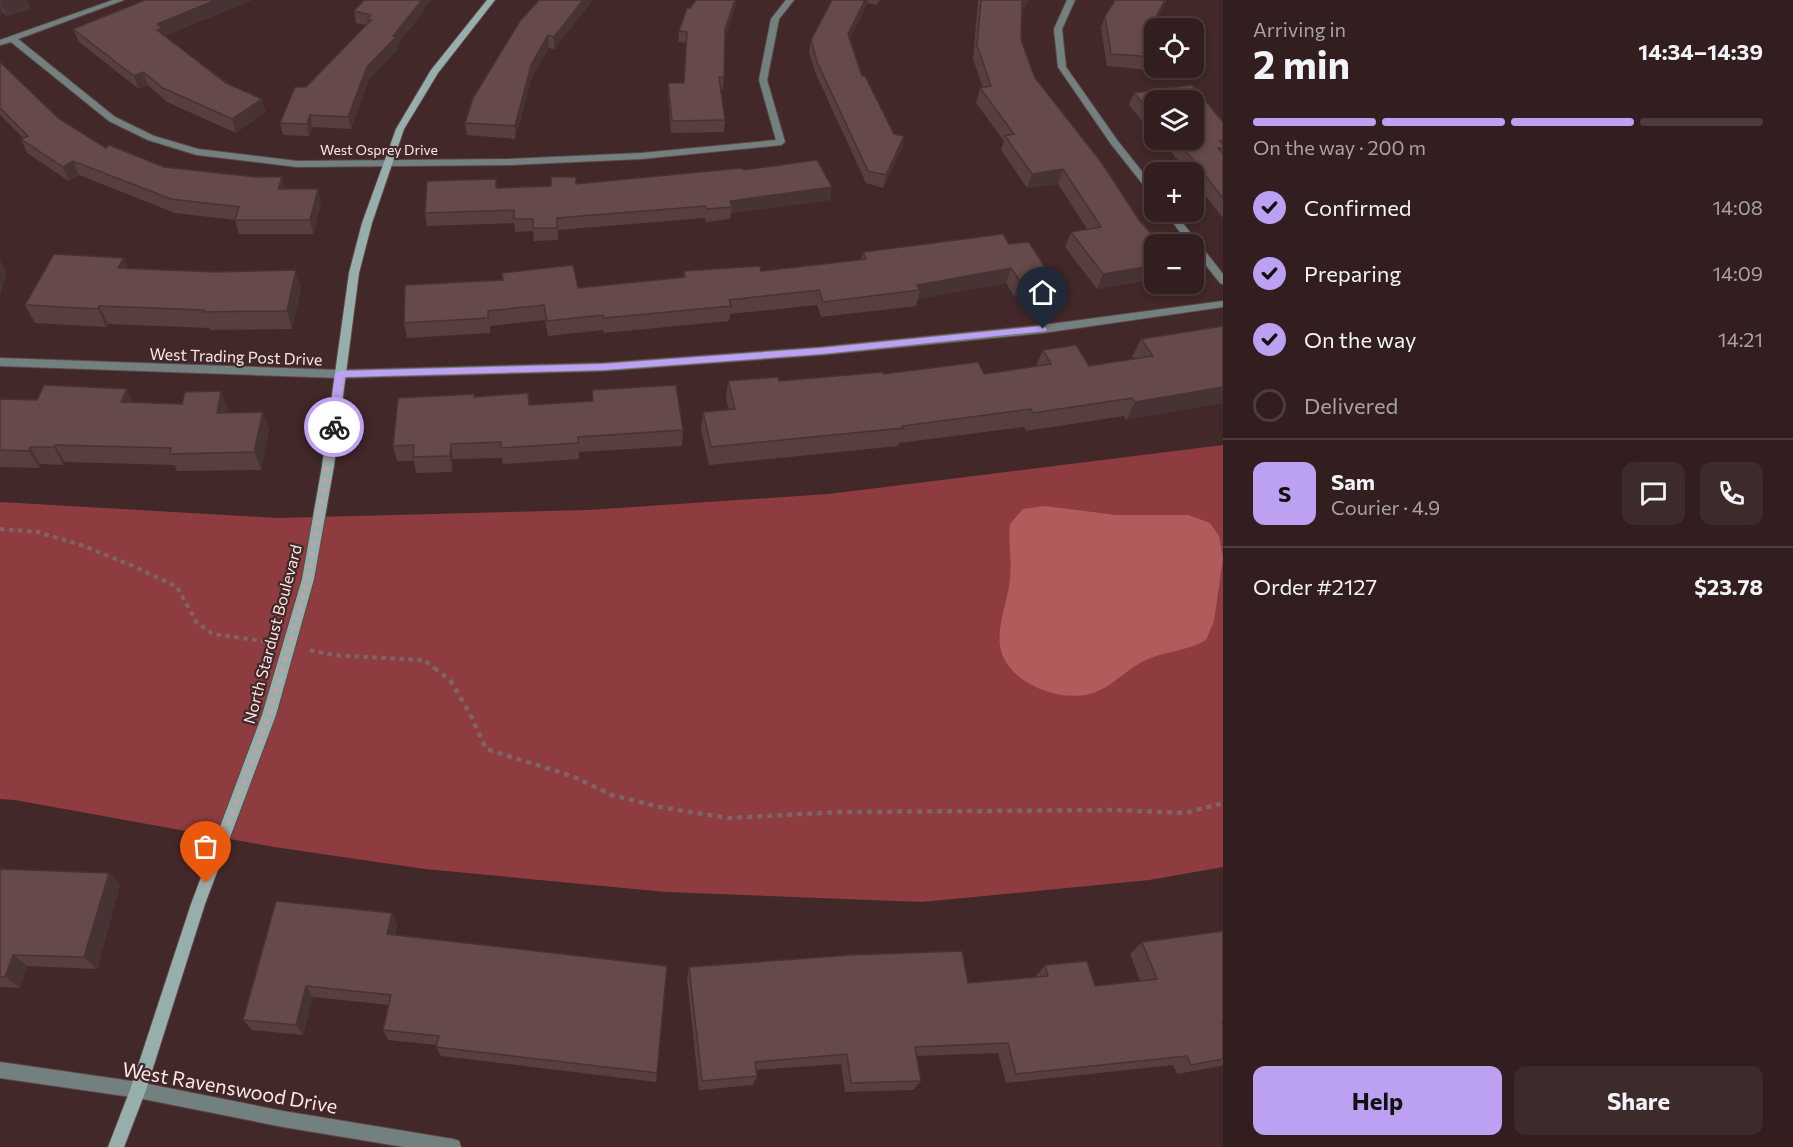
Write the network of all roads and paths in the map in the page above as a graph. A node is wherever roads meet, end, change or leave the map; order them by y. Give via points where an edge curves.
1 (120, 0) edge
2 (491, 0) edge
3 (790, 0) edge
4 (1071, 0) edge
5 (12, 39) junction
6 (0, 43) edge
7 (388, 163) junction
8 (1144, 180) edge
9 (1177, 222) edge
10 (1223, 281) edge
11 (1223, 304) edge
12 (0, 362) edge
13 (340, 374) junction
14 (0, 529) edge
15 (288, 645) junction
16 (1223, 803) edge
17 (0, 1070) edge
18 (138, 1090) junction
19 (116, 1147) edge
20 (453, 1147) edge

1 - 5 street
2 - 7 street, North Stardust Boulevard via 434,72 400,129
3 - 7 street, West Osprey Drive via 775,20 763,80 781,142 640,156
4 - 8 street via 1058,29 1062,67
5 - 6 street
5 - 7 street, West Osprey Drive via 112,119 151,138 197,152 297,164
7 - 13 street, North Stardust Boulevard via 354,273
9 - 10 street
11 - 13 street, West Trading Post Drive via 1043,329 821,351 603,367
12 - 13 street, West Trading Post Drive
13 - 15 street, North Stardust Boulevard via 308,579
14 - 15 path via 38,532 84,546 177,587 197,622 213,634
15 - 16 path via 333,655 424,660 450,680 486,749 572,776 612,795 660,807 728,818 842,812 1185,813
15 - 18 street, North Stardust Boulevard via 269,715 198,904
17 - 18 street, West Ravenswood Drive
18 - 19 street, North Stardust Boulevard
18 - 20 street, West Ravenswood Drive

